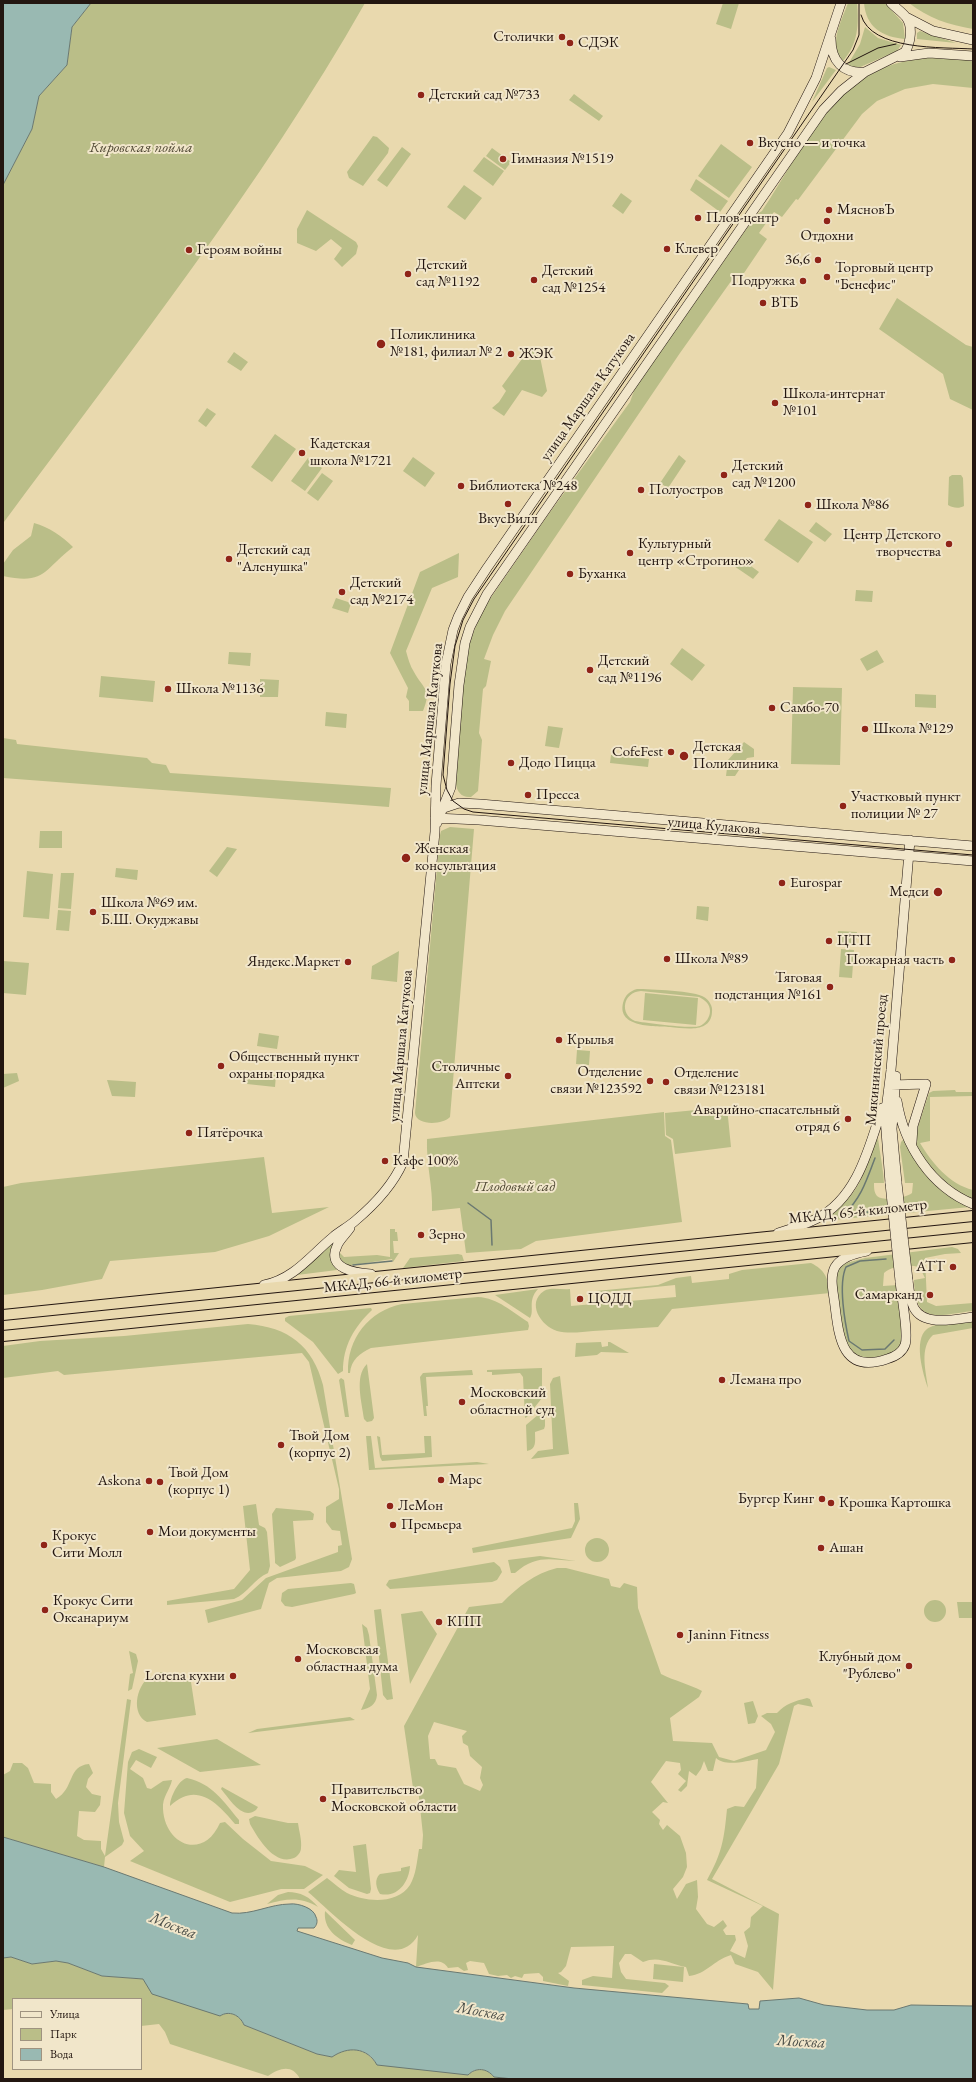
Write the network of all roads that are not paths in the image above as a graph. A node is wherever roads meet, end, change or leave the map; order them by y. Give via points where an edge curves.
1 (841, 3) edge
2 (891, 3) edge
3 (906, 17) junction
4 (831, 36) junction
5 (973, 40) edge
6 (973, 56) edge
7 (895, 58) junction
8 (864, 72) junction
9 (452, 779) junction
10 (469, 803) junction
11 (439, 813) junction
12 (471, 819) junction
13 (913, 841) junction
14 (973, 846) edge
15 (912, 856) junction
16 (973, 861) edge
17 (891, 1088) junction
18 (881, 1120) junction
19 (892, 1129) junction
20 (913, 1148) junction
21 (893, 1183) junction
22 (973, 1204) edge
23 (973, 1216) edge
24 (355, 1221) junction
25 (773, 1235) junction
26 (973, 1237) edge
27 (747, 1238) joint
28 (891, 1245) junction
29 (385, 1275) junction
30 (904, 1281) junction
31 (235, 1290) junction
32 (3, 1315) edge
33 (973, 1317) edge
34 (3, 1336) edge

1 - 4 main road, улица Маршала Катукова
2 - 3 main road
3 - 5 main road via 933,32
3 - 7 main road, улица Маршала Катукова via 910,28 909,44 905,52
4 - 8 main road via 833,53 842,67 850,72
4 - 11 main road, улица Маршала Катукова via 809,94 780,145 468,596 453,630 446,664 436,801
6 - 7 main road via 929,53
7 - 8 main road, улица Маршала Катукова
8 - 9 main road, улица Маршала Катукова via 833,99 812,125 486,594 470,627 461,661
9 - 10 main road, улица Маршала Катукова via 458,797
9 - 11 main road, улица Маршала Катукова via 451,790
10 - 11 main road, улица Кулакова via 456,804
10 - 12 main road via 464,810
10 - 13 main road, улица Кулакова
11 - 12 main road, улица Кулакова via 453,818
11 - 24 main road, улица Маршала Катукова via 435,832 403,1162 392,1183
12 - 15 main road, улица Кулакова
13 - 14 main road, улица Кулакова
13 - 15 main road, Мякининский проезд
15 - 16 main road, улица Кулакова
15 - 17 main road, Мякининский проезд
17 - 18 main road
17 - 19 main road, Мякининский проезд
17 - 20 main road
17 - 20 main road via 926,1084 912,1132
18 - 19 main road via 890,1120
18 - 21 main road, Мякининский проезд
18 - 25 main road via 858,1173 840,1201 817,1219
19 - 21 main road, Мякининский проезд
20 - 22 main road via 943,1188
21 - 30 main road, Мякининский проезд, bridge
23 - 25 highway, МКАД, 65-й километр
24 - 29 main road, улица Маршала Катукова via 337,1245 335,1258 344,1270
24 - 31 main road, улица Маршала Катукова via 334,1236 293,1274 284,1279
25 - 27 highway, МКАД, 65-й километр
26 - 28 highway
27 - 29 highway, МКАД, 66-й километр
28 - 30 main road via 861,1252 841,1261 834,1272 833,1289 839,1335 843,1348 852,1358 881,1361 897,1355 902,1350 906,1344
28 - 34 highway, МКАД, 66-й километр
29 - 31 highway, МКАД, 66-й километр
30 - 33 main road via 912,1302 924,1318 943,1320
31 - 32 highway, МКАД, 66-й километр

